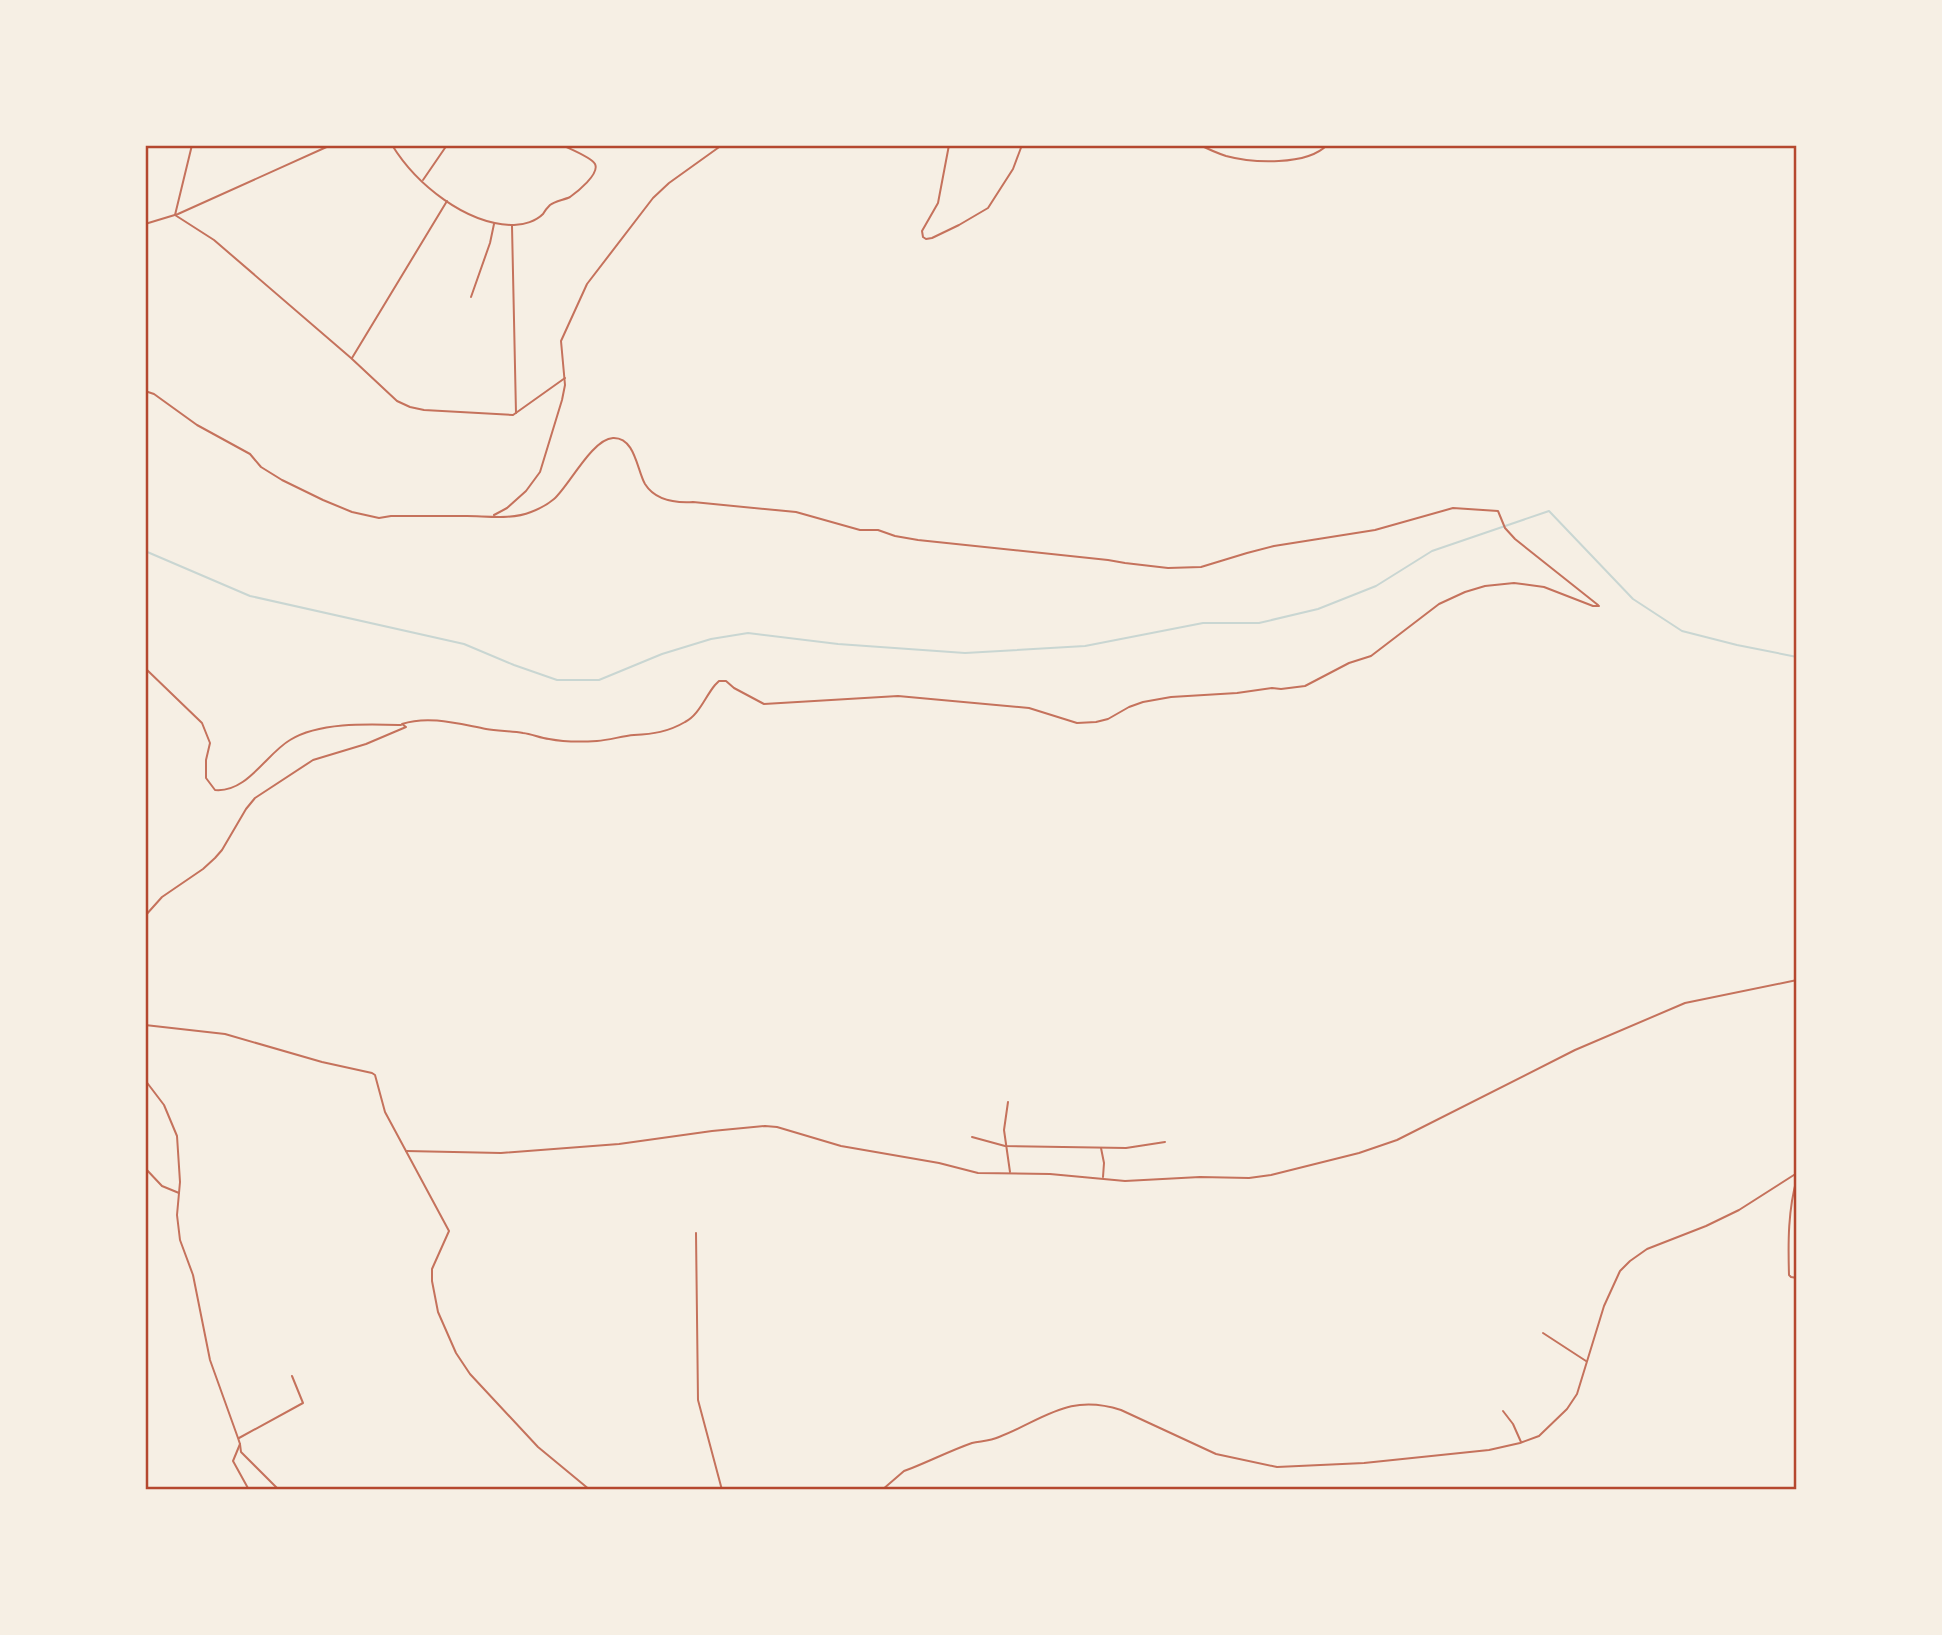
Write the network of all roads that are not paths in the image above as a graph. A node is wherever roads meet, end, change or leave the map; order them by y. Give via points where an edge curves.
1 (192, 145) edge
2 (331, 145) edge
3 (392, 145) edge
4 (447, 145) edge
5 (562, 145) edge
6 (722, 145) edge
7 (949, 145) edge
8 (1022, 145) edge
9 (1200, 145) edge
10 (1327, 145) edge
11 (422, 181) junction
12 (447, 201) junction
13 (174, 215) junction
14 (494, 223) junction
15 (145, 224) edge
16 (512, 225) junction
17 (471, 297) dead end
18 (351, 358) junction
19 (565, 378) junction
20 (145, 391) edge
21 (516, 414) junction
22 (489, 516) junction
23 (145, 668) edge
24 (406, 727) junction
25 (145, 916) edge
26 (1797, 980) edge
27 (145, 1025) edge
28 (145, 1080) edge
29 (1008, 1102) dead end
30 (972, 1137) dead end
31 (1165, 1142) dead end
32 (1005, 1146) junction
33 (1101, 1148) junction
34 (406, 1151) junction
35 (145, 1168) edge
36 (1797, 1173) edge
37 (1010, 1174) junction
38 (1103, 1178) junction
39 (1797, 1178) edge
40 (179, 1193) junction
41 (696, 1233) dead end
42 (1797, 1278) edge
43 (1543, 1333) dead end
44 (1587, 1362) junction
45 (292, 1377) dead end
46 (1503, 1411) dead end
47 (239, 1438) junction
48 (1522, 1443) junction
49 (240, 1444) junction
50 (249, 1490) edge
51 (279, 1490) edge
52 (590, 1490) edge
53 (722, 1490) edge
54 (882, 1490) edge

1 - 13 street
2 - 13 street
3 - 11 street
4 - 11 street
5 - 16 street via 591,161 596,169 593,174 570,197 551,204 539,217
6 - 19 street via 653,198 587,284 561,341
7 - 8 street via 938,203 922,230 926,239 988,208
9 - 10 street via 1226,156 1265,161 1312,156
11 - 12 street
12 - 14 street
12 - 18 street
13 - 15 street
13 - 18 street via 214,240
14 - 16 street
14 - 17 street
16 - 21 street
18 - 21 street via 395,400 410,407
19 - 21 street
19 - 22 street via 535,481 507,508
20 - 22 street via 250,454 282,480 352,512 379,517
22 - 24 street via 527,514 552,501 602,442 615,438 633,453 646,485 678,503 790,511 918,540 1168,568 1201,567 1274,546 1375,530 1453,508 1498,511 1515,539 1599,606 1544,587 1492,584 1439,604 1371,656 1305,686 1171,697 1143,702 1096,722 1077,723 1029,708 898,696 764,704 719,681 693,716 657,734 578,741 457,722 420,720 402,724
23 - 24 street via 202,723 210,743 206,778 215,790 235,786 289,740 306,733 342,726
24 - 25 street via 313,761 255,798 215,858 162,897
26 - 38 street via 1685,1003 1575,1050 1397,1140 1359,1153 1248,1178
27 - 34 street via 225,1034 372,1073 385,1112
28 - 40 street via 164,1105 177,1136
29 - 32 street
30 - 32 street
31 - 33 street
32 - 33 street
32 - 37 street
33 - 38 street
34 - 37 street via 501,1153 765,1126 978,1173
34 - 52 street via 449,1231 432,1281 438,1312 456,1353 538,1447
35 - 40 street via 162,1186
36 - 44 street via 1739,1210 1647,1249 1630,1261 1611,1287
37 - 38 street
39 - 42 street via 1788,1227 1789,1275
40 - 47 street via 180,1240 193,1275 210,1360
41 - 53 street via 698,1400
43 - 44 street
44 - 48 street via 1567,1409 1539,1436
45 - 47 street via 303,1403
46 - 48 street
47 - 49 street
48 - 54 street via 1387,1461 1277,1467 1216,1454 1121,1410 1088,1403 1067,1406 995,1439 973,1443 904,1471
49 - 50 street via 233,1461
49 - 51 street via 241,1452

